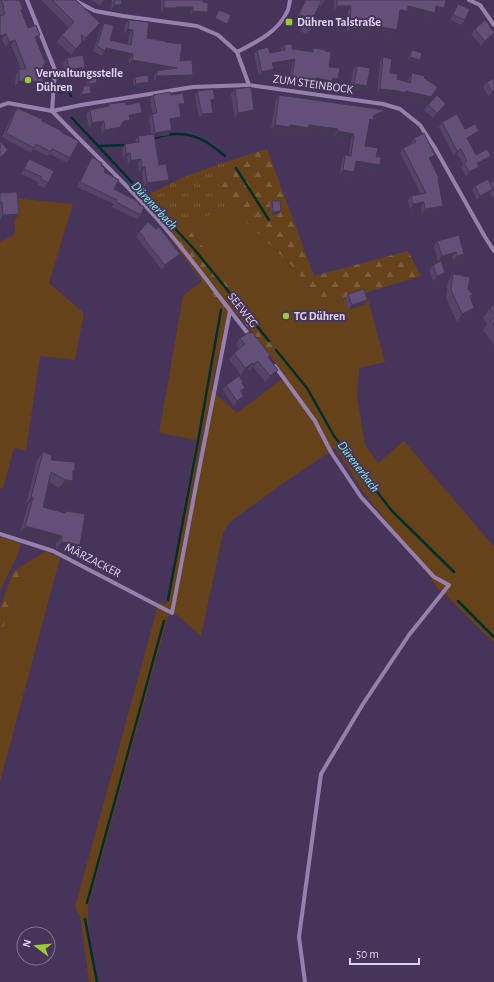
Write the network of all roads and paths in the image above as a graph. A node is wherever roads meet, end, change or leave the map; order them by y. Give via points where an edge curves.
1 (27, 0) edge
2 (74, 0) edge
3 (290, 0) edge
4 (469, 0) edge
5 (484, 0) edge
6 (480, 5) junction
7 (494, 25) edge
8 (237, 52) junction
9 (249, 85) junction
10 (0, 106) edge
11 (52, 111) junction
12 (494, 250) edge
13 (230, 310) junction
14 (254, 340) edge
15 (272, 362) edge
16 (0, 534) edge
17 (305, 982) edge

1 - 11 street via 54,70
2 - 8 street via 95,11 197,26 218,35
3 - 8 street via 287,12 276,29
4 - 6 street
5 - 6 street
6 - 7 street
8 - 9 street
9 - 11 street, ZUM STEINBOCK via 194,87
9 - 12 street, ZUM STEINBOCK via 384,104 400,109 420,125
10 - 11 street via 8,103
11 - 13 street, SEEWEG via 151,212
13 - 14 street, SEEWEG
13 - 16 street, MÄRZACKER via 172,613 53,551
15 - 17 street via 315,421 331,452 361,497 434,577 449,585 409,635 321,774 299,937

